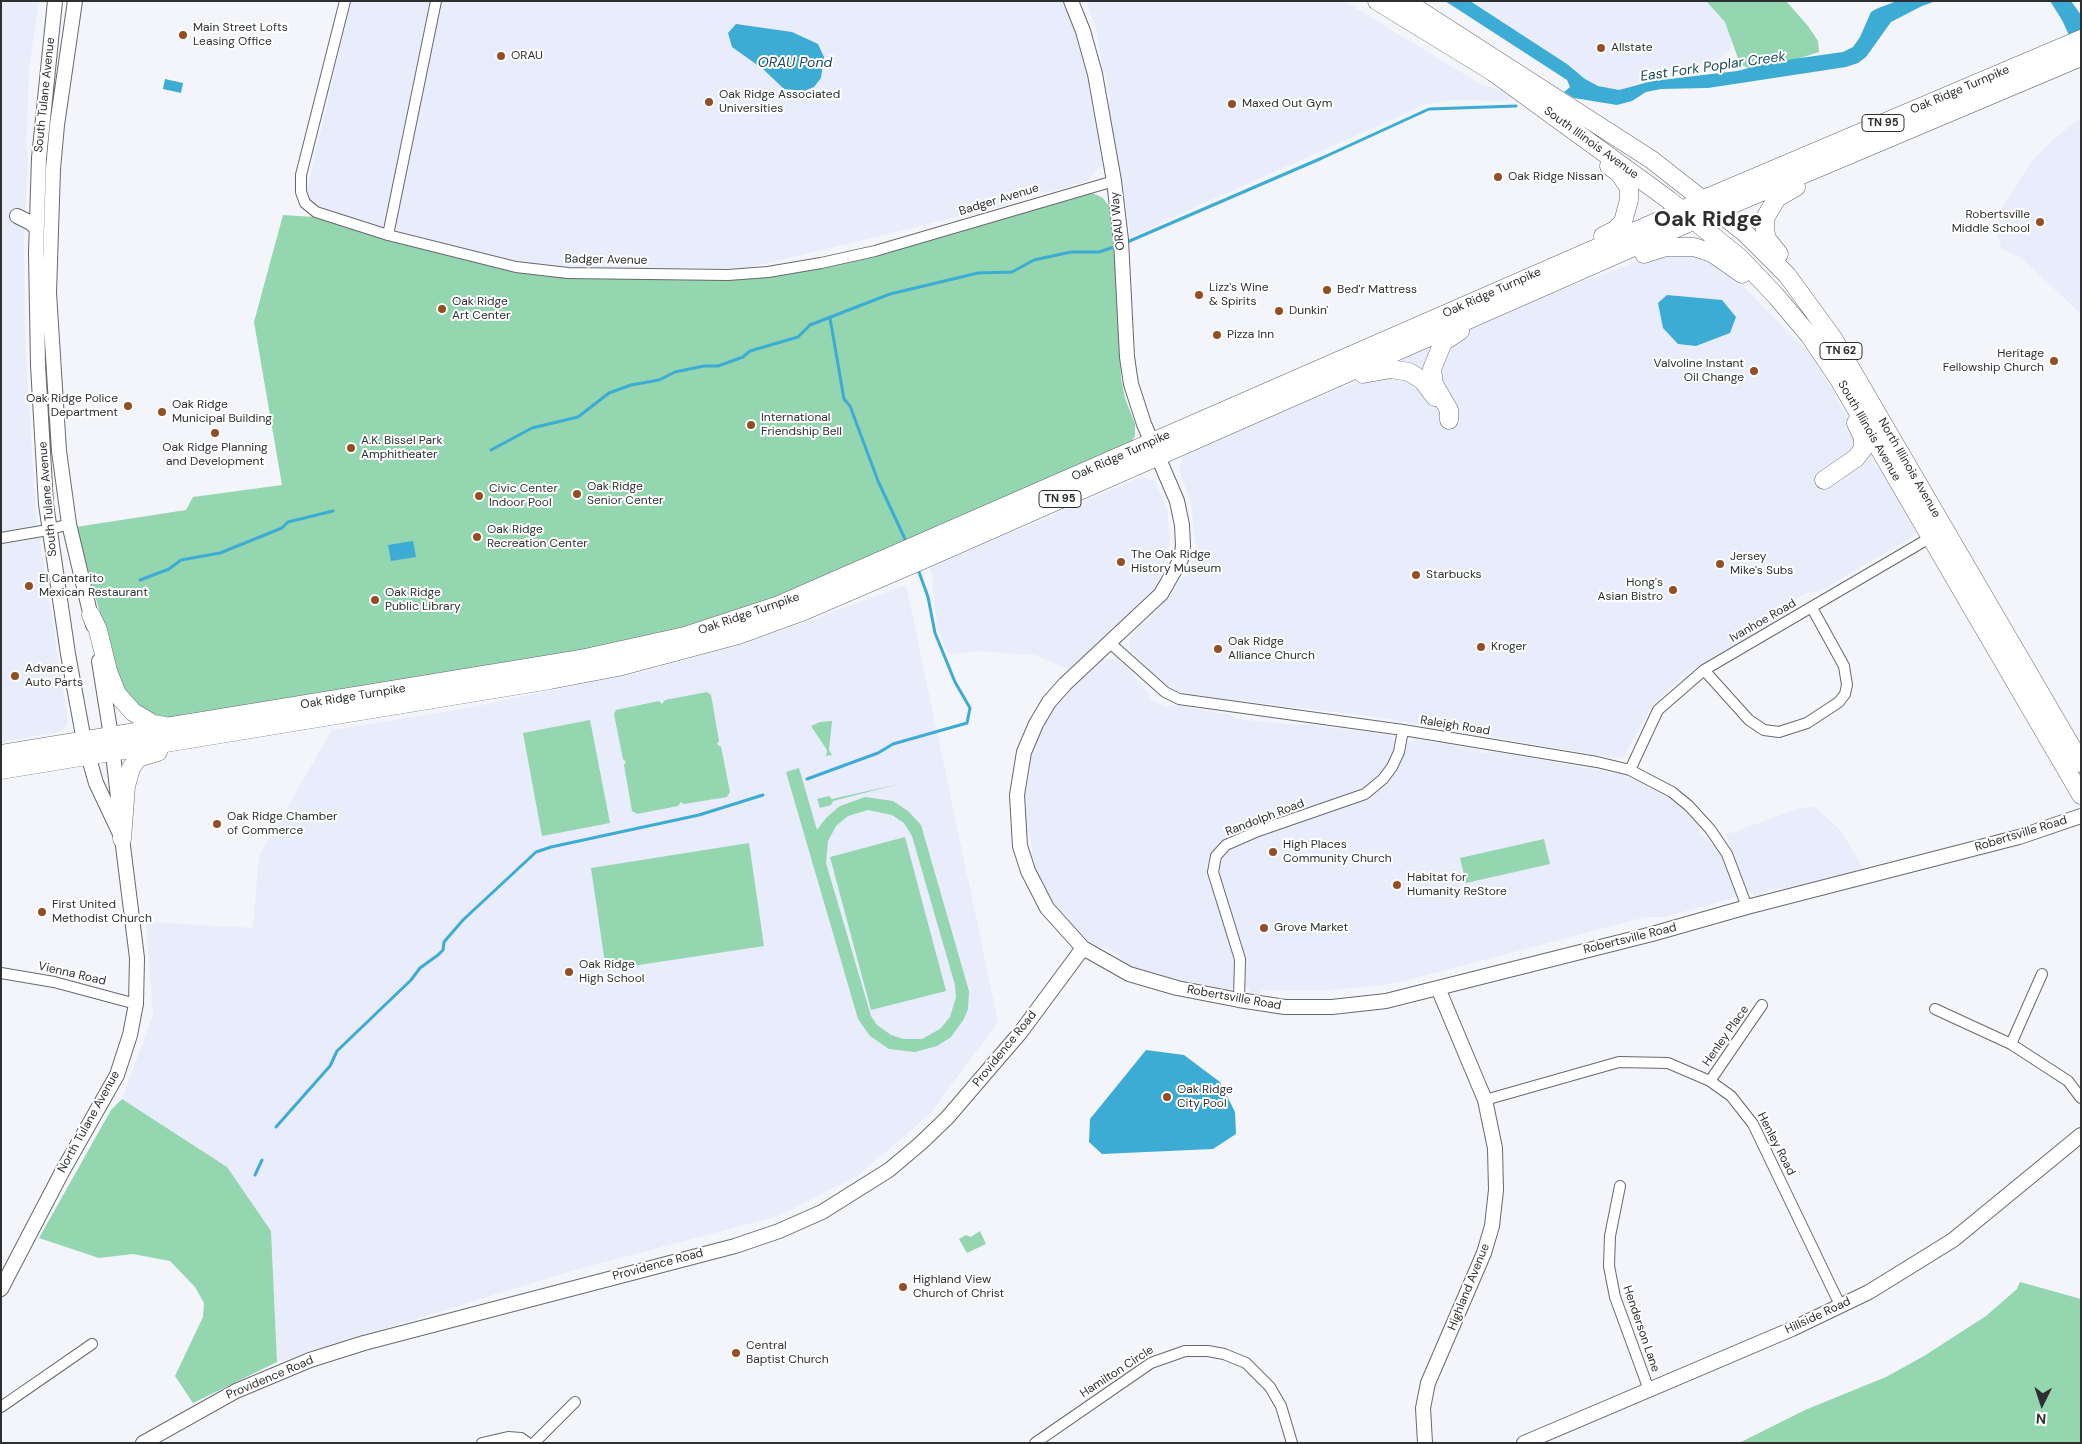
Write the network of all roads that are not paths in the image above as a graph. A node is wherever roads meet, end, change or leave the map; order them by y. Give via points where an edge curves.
1 (56, 1) edge
2 (75, 1) edge
3 (346, 1) edge
4 (436, 1) edge
5 (1071, 1) edge
6 (1378, 1) edge
7 (1405, 1) edge
8 (2081, 39) edge
9 (2071, 55) edge
10 (1981, 82) junction
11 (1564, 123) junction
12 (1852, 153) junction
13 (1114, 181) junction
14 (1687, 186) junction
15 (1704, 199) junction
16 (37, 207) junction
17 (1718, 211) junction
18 (1689, 215) junction
19 (36, 229) junction
20 (388, 236) junction
21 (1544, 270) junction
22 (1536, 290) junction
23 (1808, 302) junction
24 (1796, 319) junction
25 (1818, 348) junction
26 (38, 365) junction
27 (52, 365) junction
28 (1264, 409) junction
29 (1155, 449) junction
30 (1891, 468) junction
31 (70, 524) junction
32 (48, 530) junction
33 (1938, 534) junction
34 (1, 538) edge
35 (1812, 608) junction
36 (91, 615) junction
37 (1110, 643) junction
38 (1704, 670) junction
39 (306, 720) junction
40 (171, 726) junction
41 (1403, 730) junction
42 (112, 744) junction
43 (86, 749) junction
44 (1, 754) edge
45 (2081, 763) edge
46 (1, 770) edge
47 (1630, 770) junction
48 (2081, 795) edge
49 (2081, 816) edge
50 (122, 839) junction
51 (1747, 906) junction
52 (1083, 948) junction
53 (1, 973) edge
54 (2042, 974) dead end
55 (1438, 988) junction
56 (1239, 1000) junction
57 (136, 1004) junction
58 (1762, 1005) dead end
59 (1935, 1009) dead end
60 (2011, 1044) junction
61 (1710, 1081) junction
62 (2081, 1098) edge
63 (1485, 1100) junction
64 (2081, 1135) edge
65 (1620, 1186) dead end
66 (1, 1288) edge
67 (1841, 1307) junction
68 (92, 1344) dead end
69 (1649, 1390) junction
70 (575, 1402) dead end
71 (1, 1407) edge
72 (143, 1443) edge
73 (482, 1443) edge
74 (528, 1443) edge
75 (534, 1443) edge
76 (1035, 1443) edge
77 (1292, 1443) edge
78 (1425, 1443) edge
79 (1524, 1443) edge

1 - 16 street, South Tulane Avenue via 42,119
2 - 27 street, South Tulane Avenue via 53,169
3 - 20 street, Badger Avenue via 301,174 301,192 305,203 316,212
4 - 20 street
5 - 13 street, ORAU Way via 1095,74
6 - 11 highway, South Illinois Avenue / TN 62 via 1493,72
7 - 14 highway, South Illinois Avenue / TN 62 via 1652,160
8 - 9 highway, Oak Ridge Turnpike / TN 95
9 - 10 highway, Oak Ridge Turnpike / TN 95
9 - 12 highway, Oak Ridge Turnpike / TN 95
10 - 14 highway via 1891,108 1710,185
10 - 15 highway, Oak Ridge Turnpike / TN 95
11 - 18 highway, South Illinois Avenue / TN 62
11 - 21 highway via 1582,146 1619,173 1629,188 1629,200 1623,222 1615,230 1575,248
12 - 17 highway, Oak Ridge Turnpike / TN 95
12 - 23 highway via 1777,198 1765,218 1767,239 1790,267
13 - 20 street, Badger Avenue via 875,251 768,272 728,275 568,273 516,267
13 - 29 street, ORAU Way via 1131,384
14 - 15 highway, South Illinois Avenue / TN 62
15 - 17 highway, North Illinois Avenue / TN 62
15 - 18 highway, Oak Ridge Turnpike / TN 95
16 - 19 street, South Tulane Avenue
16 - 19 street via 16,216
17 - 18 highway, Oak Ridge Turnpike / TN 95
17 - 23 highway, North Illinois Avenue / TN 62 via 1760,247
18 - 21 highway, Oak Ridge Turnpike / TN 95
18 - 22 highway, Oak Ridge Turnpike / TN 95
18 - 24 highway, South Illinois Avenue / TN 62 via 1740,258
19 - 26 street, South Tulane Avenue
21 - 29 highway, Oak Ridge Turnpike / TN 95
22 - 24 highway via 1666,247 1694,247 1728,263 1773,305
22 - 28 highway, Oak Ridge Turnpike / TN 95
22 - 28 highway via 1443,342 1434,361 1432,377 1450,410 1449,420 1422,380 1409,372 1391,369 1377,370 1316,395
23 - 33 highway, North Illinois Avenue / TN 62 via 1837,345
24 - 25 highway, South Illinois Avenue / TN 62
25 - 30 highway, South Illinois Avenue / TN 62
25 - 30 highway via 1836,390 1863,438 1862,449 1856,458 1824,480 1870,460
26 - 27 street
26 - 32 street, South Tulane Avenue
27 - 31 street, South Tulane Avenue via 58,451
28 - 29 highway, Oak Ridge Turnpike / TN 95
29 - 37 street, Robertsville Road via 1180,512 1181,559 1161,594
29 - 39 highway, Oak Ridge Turnpike / TN 95 via 804,611 721,640 598,671
29 - 40 highway, Oak Ridge Turnpike / TN 95 via 822,588 685,636 581,659
30 - 33 highway, South Illinois Avenue / TN 62
31 - 32 street
31 - 36 street, South Tulane Avenue
32 - 34 street
32 - 43 street, South Tulane Avenue
33 - 35 street, Ivanhoe Road
33 - 45 highway, North Illinois Avenue / TN 62
33 - 48 highway, South Illinois Avenue / TN 62
35 - 38 street, Ivanhoe Road
35 - 38 street via 1844,666 1847,685 1839,702 1806,723 1779,732 1764,730 1749,720
36 - 40 highway via 117,694 133,712 153,724
36 - 42 street, South Tulane Avenue
37 - 41 street, Raleigh Road via 1166,692 1180,699
37 - 52 street, Robertsville Road via 1049,702 1024,752 1018,783 1018,831 1028,871 1047,908
38 - 47 street, Ivanhoe Road via 1658,710
39 - 42 highway, Oak Ridge Turnpike / TN 95
39 - 50 highway via 272,733 138,758 126,786
40 - 42 highway, Oak Ridge Turnpike / TN 95
41 - 47 street, Raleigh Road
41 - 56 street, Randolph Road via 1392,767 1365,794 1226,844 1216,856 1213,872 1240,959
42 - 43 highway, Oak Ridge Turnpike / TN 95
42 - 50 street, North Tulane Avenue
43 - 44 highway, Oak Ridge Turnpike / TN 95
43 - 46 highway, Oak Ridge Turnpike / TN 95
43 - 50 street, South Tulane Avenue via 96,783
47 - 51 street, Raleigh Road via 1672,792 1710,829 1726,854
49 - 51 street, Robertsville Road via 2019,837
50 - 57 street, North Tulane Avenue via 137,958
51 - 55 street, Robertsville Road via 1652,934
52 - 56 street, Robertsville Road via 1129,974 1177,988
52 - 72 street, Providence Road via 1020,1033 947,1118 889,1170 828,1209 735,1246 310,1360 236,1391
53 - 57 street, Vienna Road via 54,982
54 - 60 street
55 - 56 street, Robertsville Road via 1386,1001 1332,1007 1285,1007
55 - 63 street, Highland Avenue
57 - 66 street, North Tulane Avenue via 117,1075
58 - 61 street, Henley Place
59 - 60 street
60 - 62 street via 2068,1081
61 - 63 street, Henley Road via 1668,1064 1619,1062
61 - 67 street, Henley Road via 1731,1096 1753,1124
63 - 78 street, Highland Avenue via 1496,1163 1492,1226 1476,1275 1428,1383 1423,1408
64 - 67 street, Hillside Road via 1953,1240 1888,1282
65 - 69 street, Henderson Lane via 1610,1236 1609,1266 1615,1297
67 - 69 street, Hillside Road
68 - 71 street
69 - 79 street, Hillside Road
70 - 75 street
73 - 74 street via 508,1436
76 - 77 street, Hamilton Circle via 1151,1363 1185,1351 1208,1351 1246,1363 1265,1381 1281,1406

